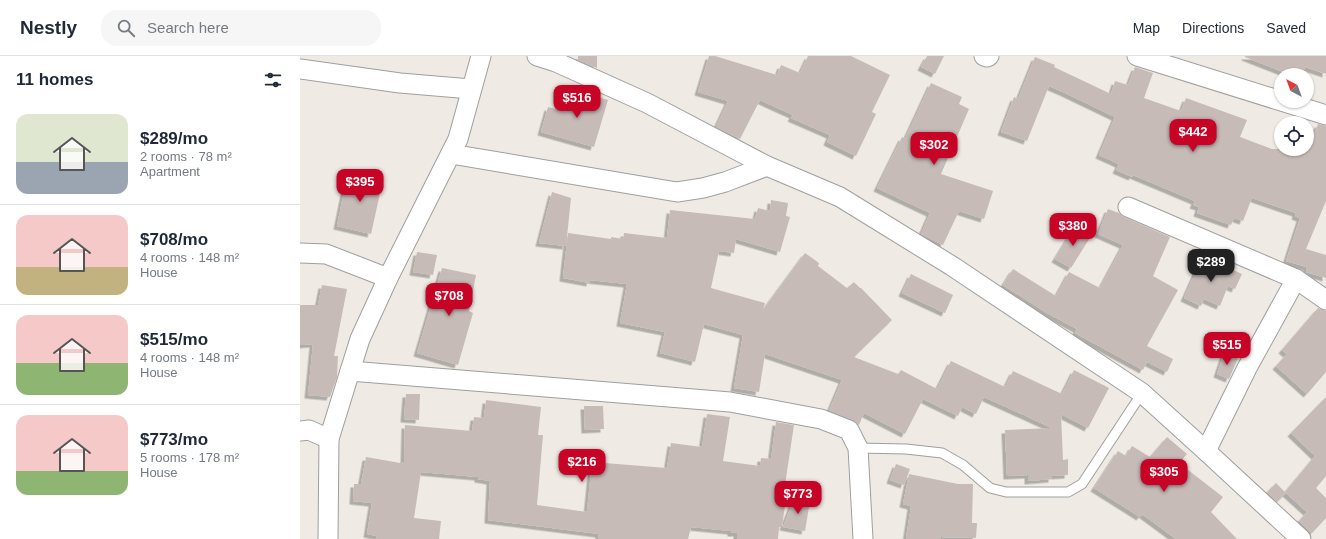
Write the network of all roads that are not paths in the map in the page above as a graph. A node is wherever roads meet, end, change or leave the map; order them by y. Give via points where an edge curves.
1 (481, 56) edge
2 (537, 56) edge
3 (984, 56) edge
4 (989, 56) edge
5 (1137, 56) edge
6 (300, 69) edge
7 (472, 89) junction
8 (1326, 115) edge
9 (451, 154) junction
10 (767, 166) junction
11 (1128, 207) dead end
12 (300, 254) edge
13 (388, 278) junction
14 (1296, 279) junction
15 (1326, 300) edge
16 (350, 371) junction
17 (1142, 393) junction
18 (300, 431) edge
19 (329, 439) junction
20 (858, 448) junction
21 (1206, 450) junction
22 (328, 539) edge
23 (863, 539) edge
24 (1301, 539) edge

1 - 7 street
2 - 10 street via 648,103
3 - 4 street
5 - 8 street
6 - 7 street via 400,83
7 - 9 street via 458,140
9 - 10 street via 677,192 725,182
9 - 13 street
10 - 17 street via 840,197 952,266
11 - 14 street
12 - 13 street via 326,254
13 - 16 street via 360,338
14 - 15 street
14 - 21 street
16 - 19 street
16 - 20 street via 730,402 821,419 849,430
17 - 20 lane via 1082,484 1068,492 1006,492 990,488 963,465 942,453 906,448
17 - 21 street
18 - 19 street via 309,430
19 - 22 street
20 - 23 street
21 - 24 street

